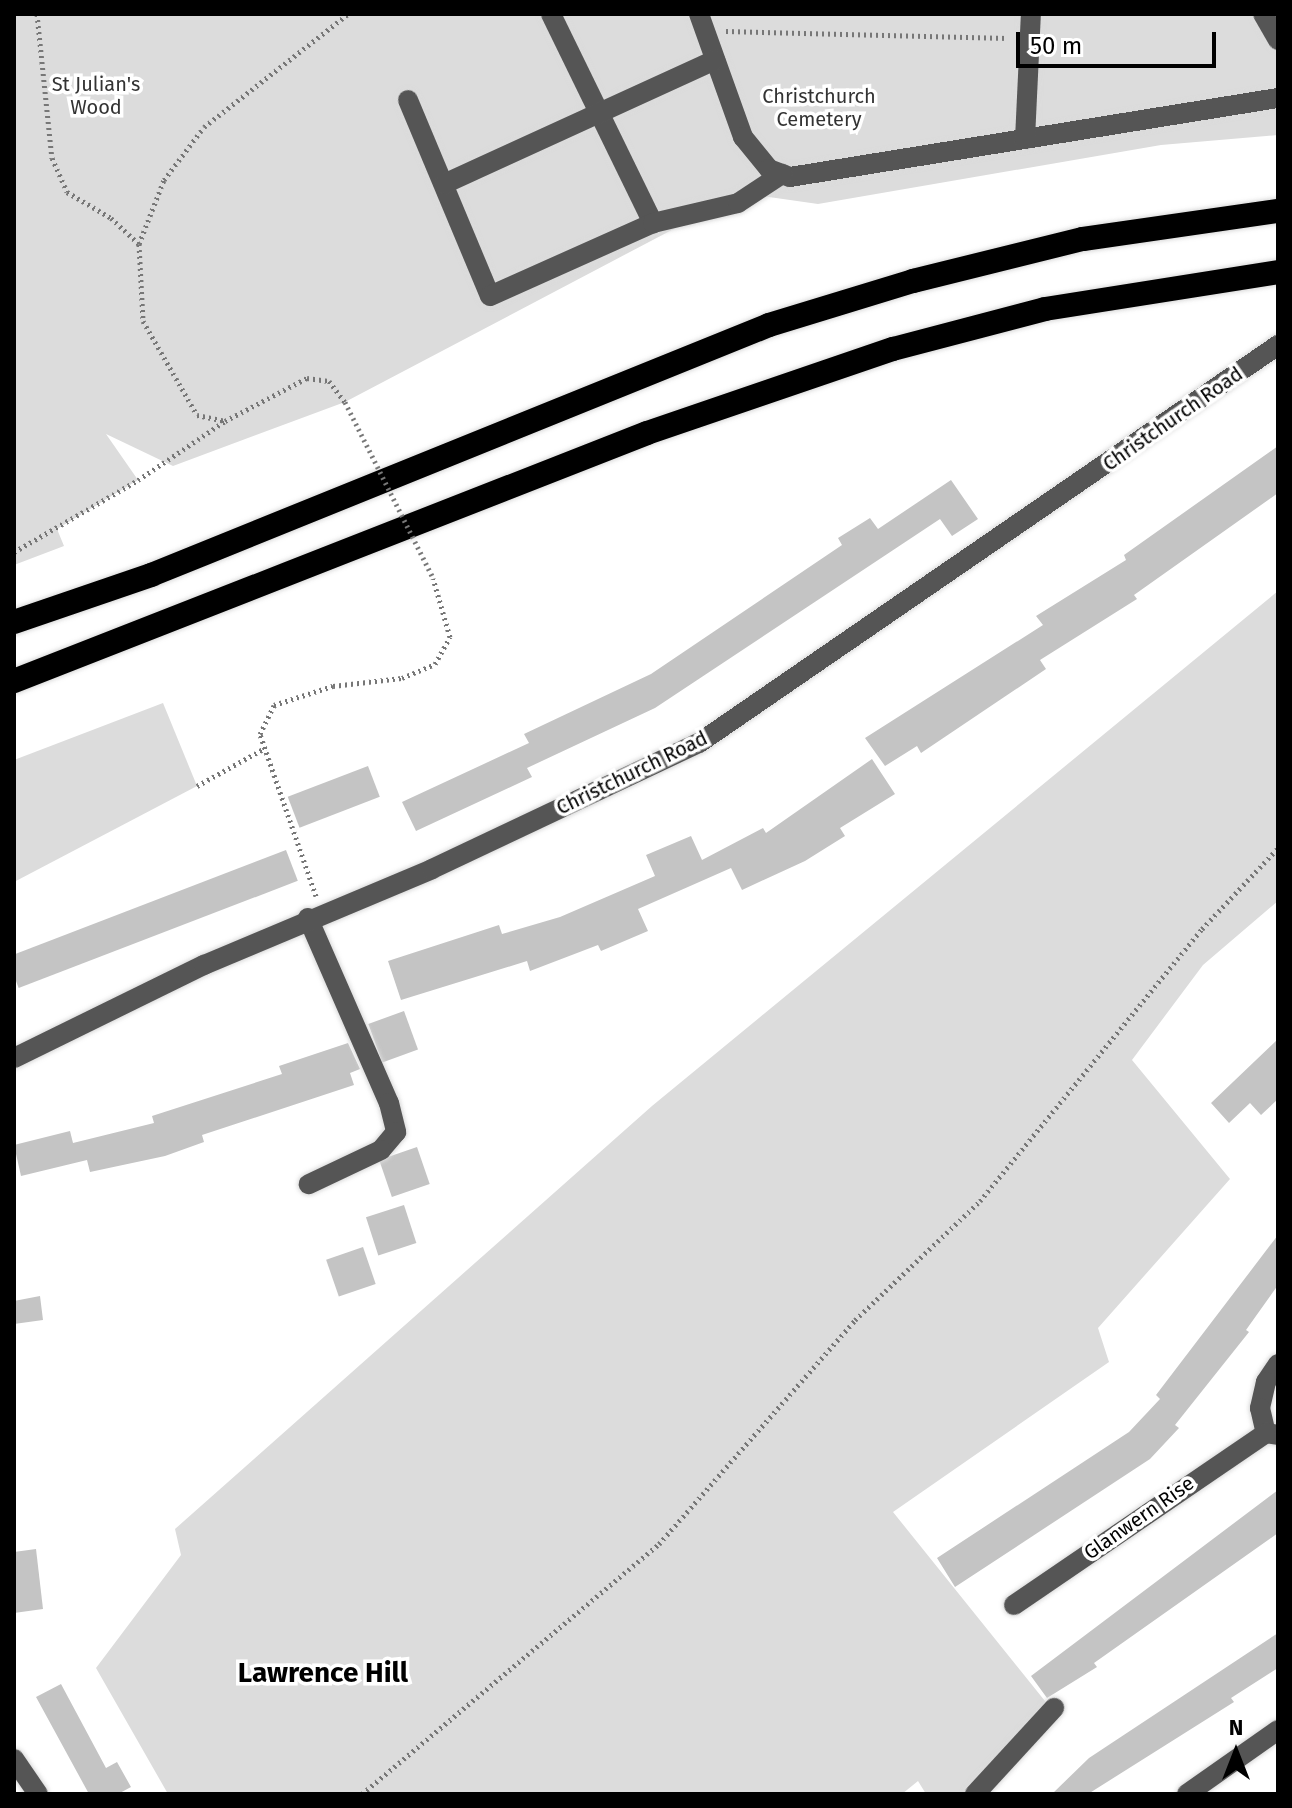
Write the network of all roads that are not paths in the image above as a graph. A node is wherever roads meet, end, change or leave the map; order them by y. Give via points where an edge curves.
1 (551, 14) edge
2 (1031, 14) edge
3 (1263, 14) edge
4 (702, 22) edge
5 (1278, 40) edge
6 (715, 60) junction
7 (1278, 98) edge
8 (408, 100) dead end
9 (596, 112) junction
10 (1025, 139) junction
11 (782, 174) junction
12 (444, 184) junction
13 (1278, 211) edge
14 (653, 223) junction
15 (1278, 272) edge
16 (1278, 345) edge
17 (14, 622) edge
18 (14, 681) edge
19 (315, 914) junction
20 (14, 1058) edge
21 (309, 1184) dead end
22 (1278, 1364) edge
23 (1272, 1434) edge
24 (1014, 1605) dead end
25 (1054, 1708) dead end
26 (1278, 1730) edge
27 (14, 1759) edge
28 (38, 1794) edge
29 (975, 1794) edge
30 (1187, 1794) edge

1 - 9 street
2 - 10 street
3 - 5 street
4 - 6 street
6 - 9 street
6 - 11 street via 743,137 769,169
7 - 10 street
8 - 12 street
9 - 12 street
9 - 14 street
10 - 11 street via 790,177
11 - 14 street via 738,203
12 - 14 street via 490,296
13 - 17 highway via 1083,239 913,281 769,325 151,575
15 - 18 highway via 1045,309 893,349 647,433
16 - 19 street, Christchurch Road via 699,743 432,869
19 - 20 street, Christchurch Road
19 - 21 street via 396,1132 381,1150
22 - 23 street, Glanwern Rise via 1266,1382 1260,1408
23 - 24 street, Glanwern Rise
25 - 29 street
26 - 30 street
27 - 28 street

